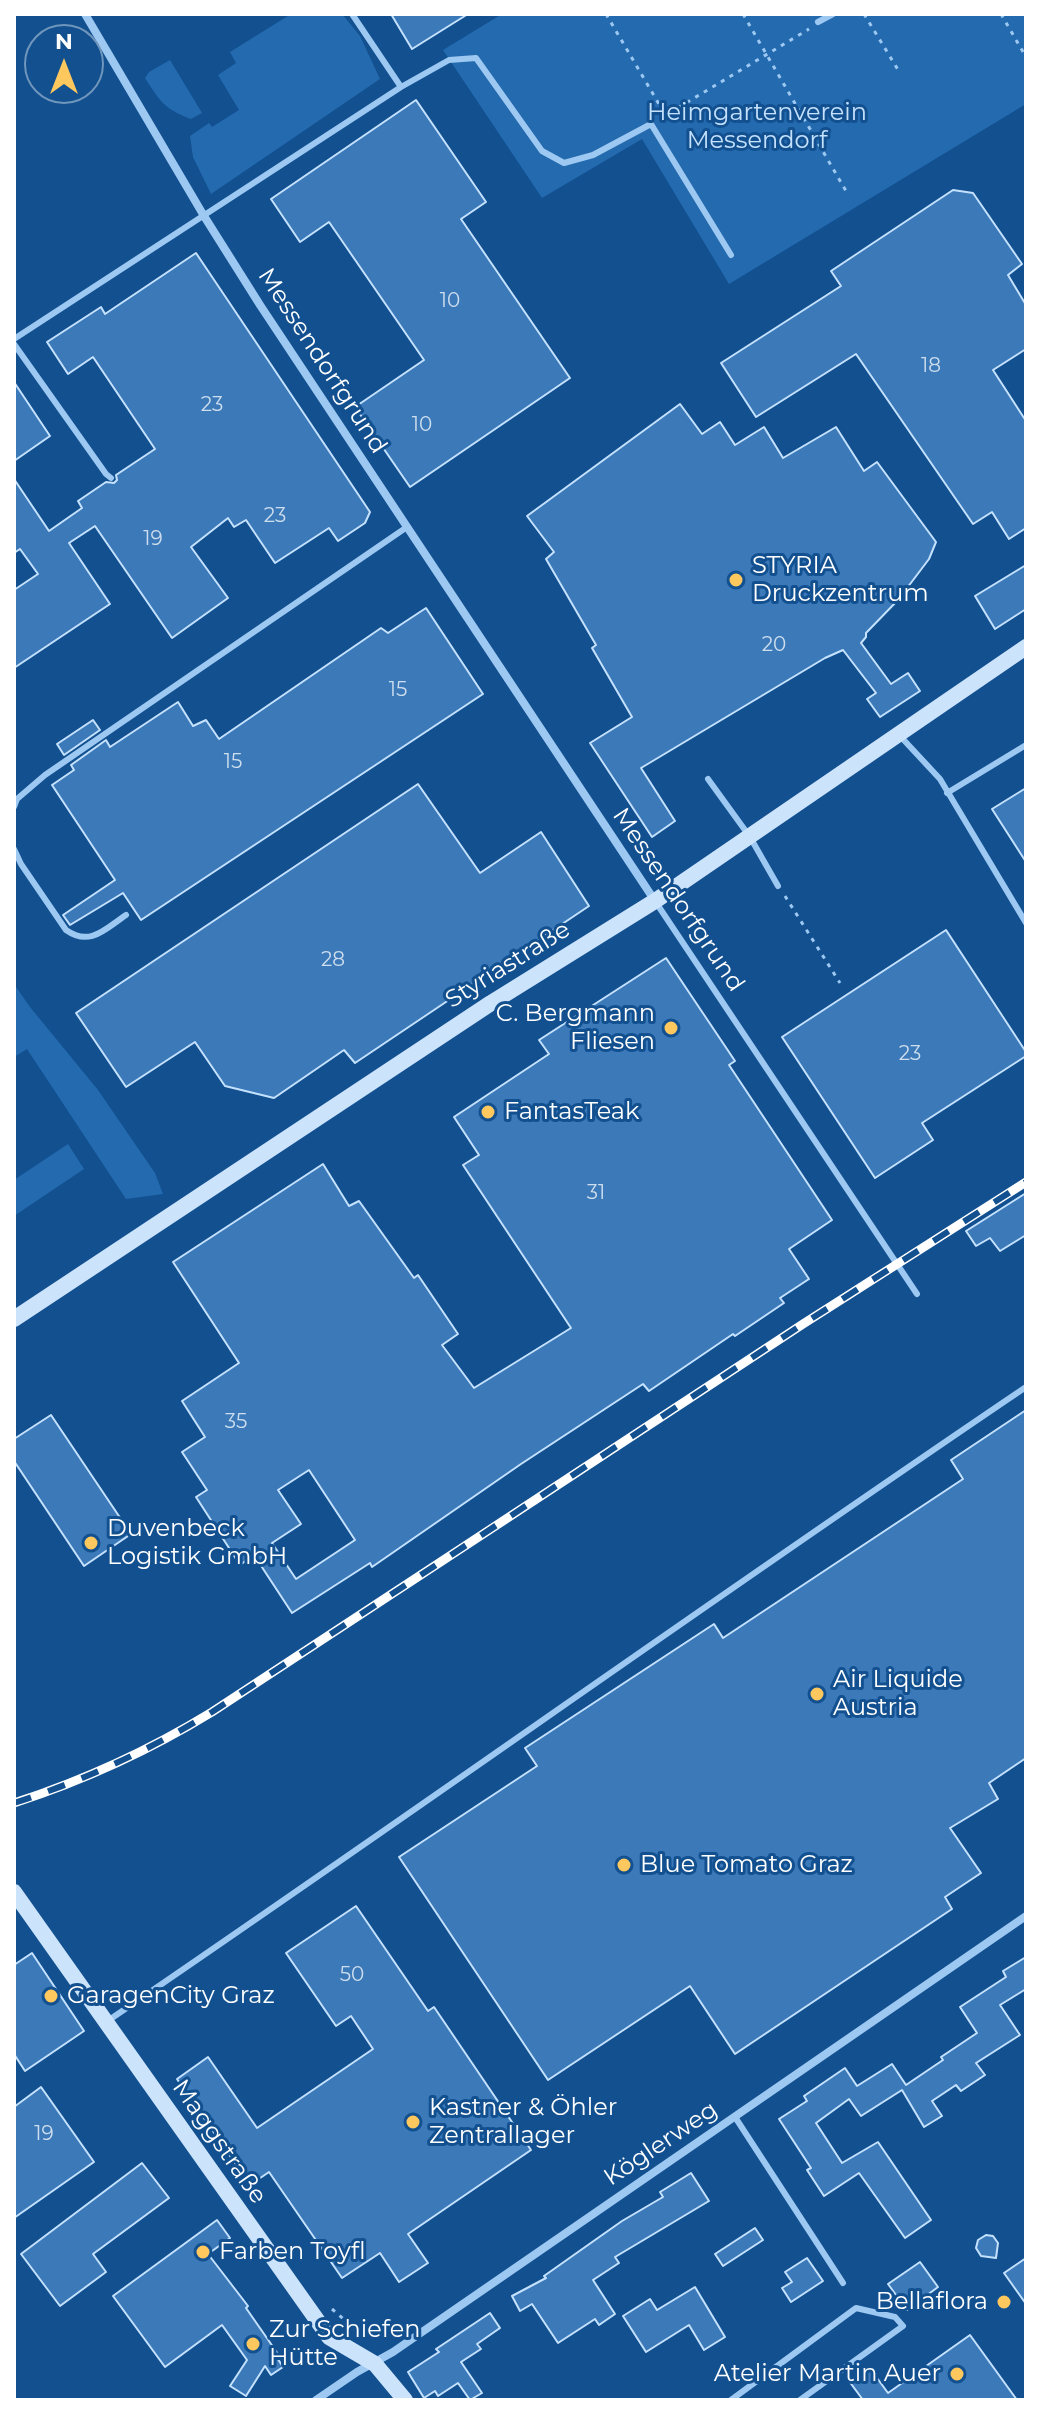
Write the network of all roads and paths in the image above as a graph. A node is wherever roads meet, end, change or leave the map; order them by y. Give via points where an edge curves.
1 (85, 14) edge
2 (352, 14) edge
3 (606, 14) edge
4 (743, 14) edge
5 (833, 14) edge
6 (864, 14) edge
7 (1001, 14) edge
8 (818, 22) joint
9 (767, 56) junction
10 (1026, 57) edge
11 (900, 73) dead end
12 (401, 87) junction
13 (666, 116) junction
14 (651, 124) junction
15 (846, 191) dead end
16 (204, 216) junction
17 (731, 255) dead end
18 (14, 341) edge
19 (111, 478) dead end
20 (407, 527) junction
21 (1026, 647) edge
22 (898, 735) junction
23 (1026, 745) edge
24 (708, 779) dead end
25 (947, 793) junction
26 (14, 807) edge
27 (750, 837) junction
28 (14, 849) edge
29 (778, 886) joint
30 (655, 901) junction
31 (126, 915) dead end
32 (1026, 923) edge
33 (840, 983) dead end
34 (917, 1294) dead end
35 (14, 1319) edge
36 (1026, 1387) edge
37 (14, 1892) edge
38 (1026, 1916) edge
39 (106, 2023) junction
40 (735, 2117) junction
41 (843, 2283) dead end
42 (327, 2305) dead end
43 (364, 2337) dead end
44 (375, 2364) junction
45 (316, 2400) edge
46 (405, 2400) edge
47 (731, 2400) edge
48 (800, 2400) edge

1 - 16 street, Messendorfgrund
2 - 12 lane
3 - 13 path
4 - 9 path
5 - 8 lane
6 - 11 path
7 - 10 path
8 - 9 path
9 - 13 path
9 - 15 path
12 - 14 lane via 449,60 476,58 542,151 564,163 593,155
12 - 16 lane
13 - 14 path
14 - 17 lane
16 - 18 lane
16 - 20 street, Messendorfgrund
18 - 19 lane
20 - 26 lane via 45,775
20 - 30 street, Messendorfgrund
21 - 22 street, Styriastraße
22 - 25 lane
22 - 27 street, Styriastraße
23 - 25 lane
24 - 27 lane
25 - 32 lane
27 - 29 lane
27 - 30 street, Styriastraße
28 - 31 lane via 66,930 77,938 98,934
29 - 33 path
30 - 34 lane, Messendorfgrund
30 - 35 street, Styriastraße via 491,1003
36 - 39 lane
37 - 39 street, Maggstraße
38 - 40 street, Köglerweg
39 - 44 street, Maggstraße via 329,2337
40 - 41 lane
40 - 44 street, Köglerweg
42 - 43 path
44 - 45 street, Köglerweg
44 - 46 street, Maggstraße
47 - 48 lane via 856,2308 895,2317 903,2326

